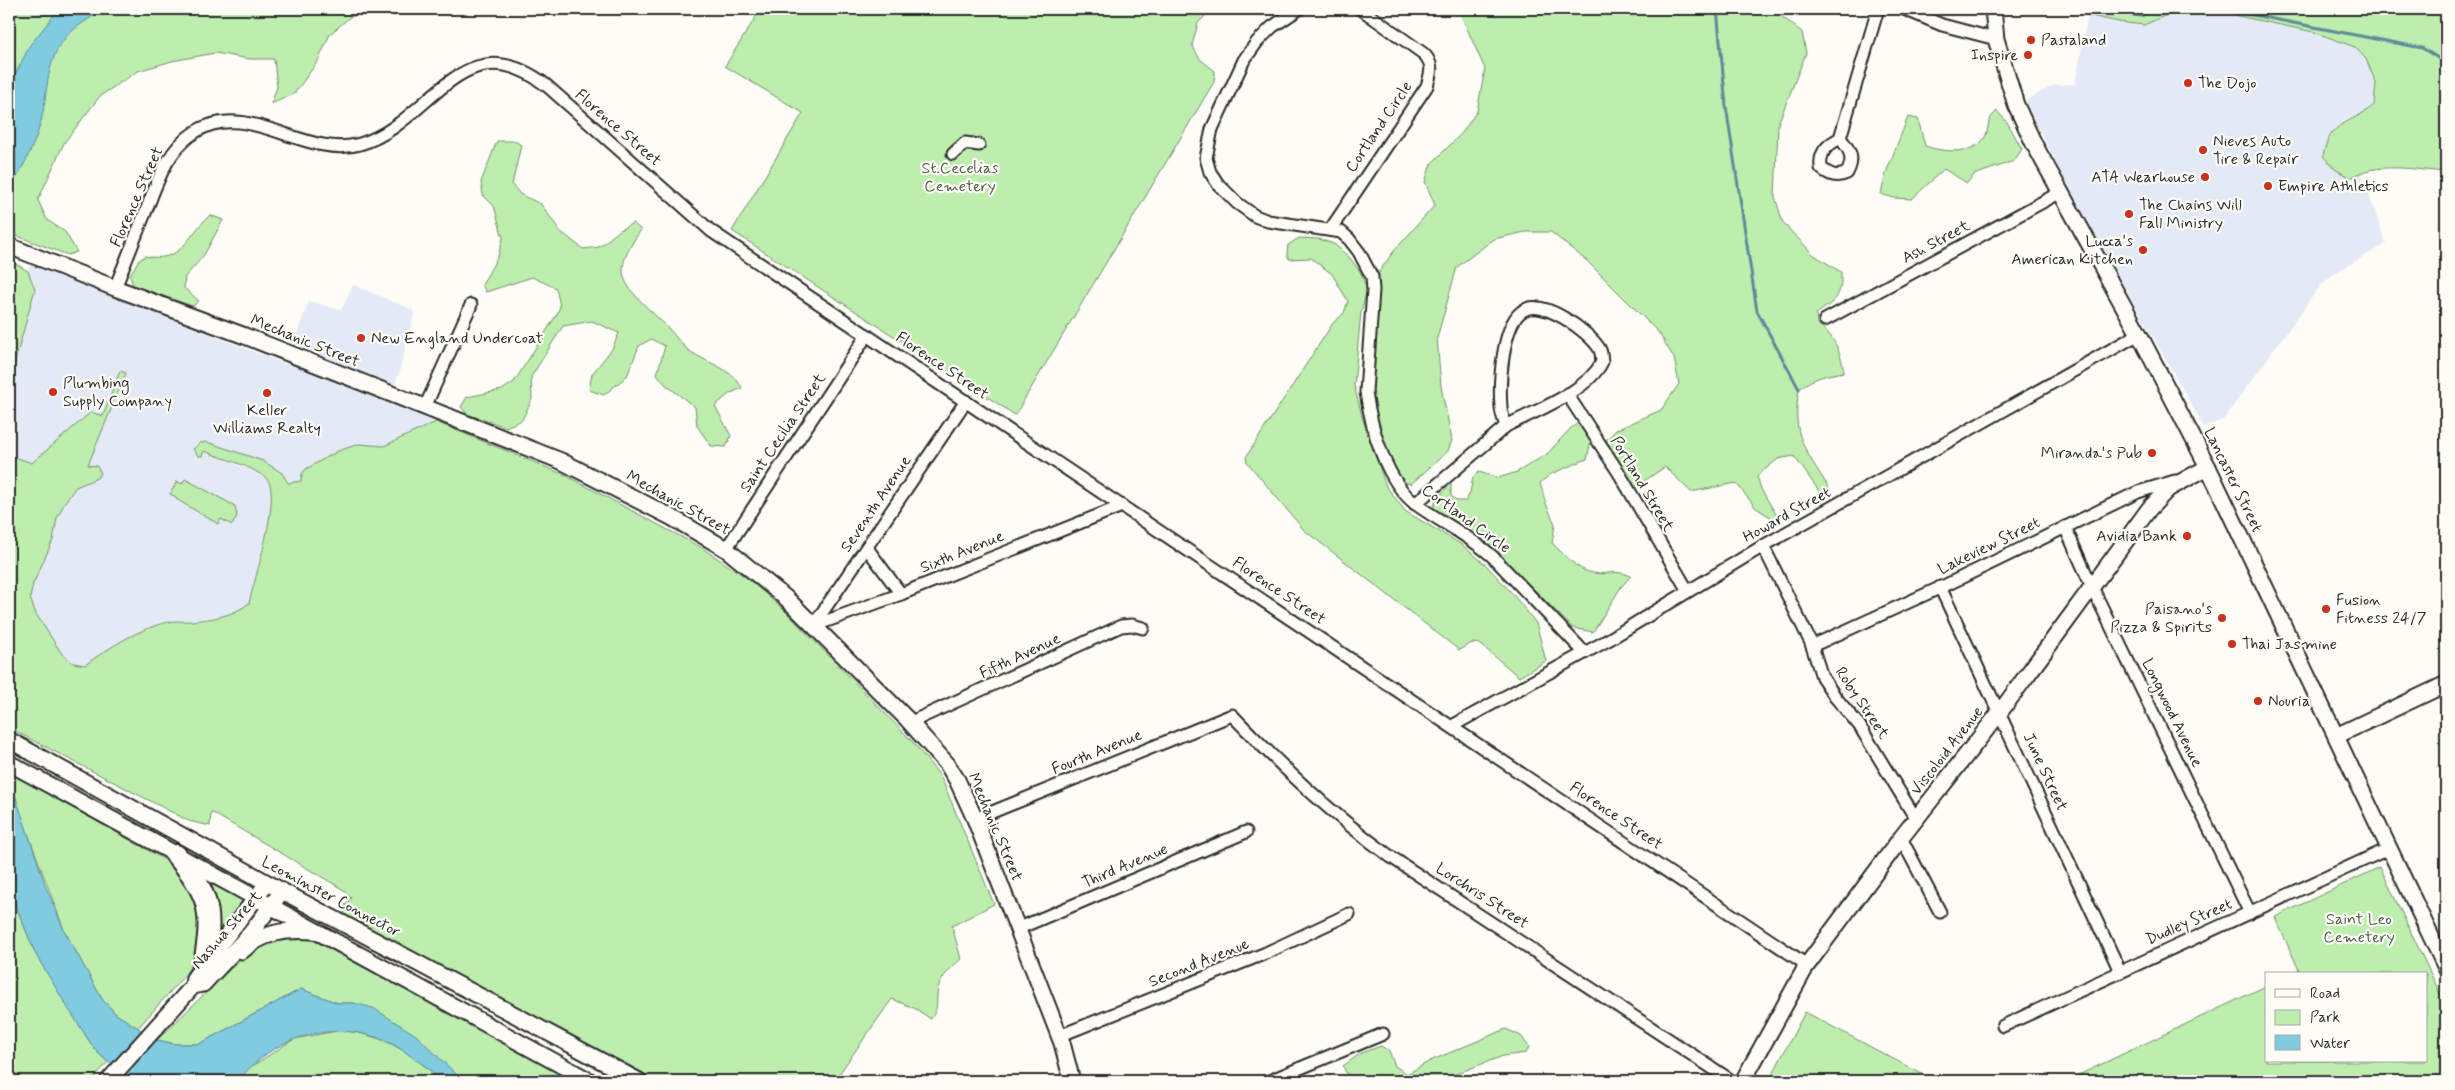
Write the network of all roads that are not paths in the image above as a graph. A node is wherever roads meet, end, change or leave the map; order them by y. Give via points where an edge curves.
1 (1299, 9) edge
2 (1361, 9) edge
3 (1878, 9) edge
4 (1904, 9) edge
5 (1992, 9) edge
6 (1996, 39) junction
7 (1840, 138) dead end
8 (979, 145) dead end
9 (953, 154) dead end
10 (2061, 192) junction
11 (1330, 230) junction
12 (14, 248) edge
13 (114, 288) junction
14 (471, 305) dead end
15 (1825, 320) dead end
16 (2139, 334) junction
17 (867, 335) junction
18 (1567, 394) junction
19 (966, 401) junction
20 (426, 407) junction
21 (1506, 426) junction
22 (2208, 467) junction
23 (2182, 480) junction
24 (1415, 504) junction
25 (1122, 506) junction
26 (2066, 527) junction
27 (1763, 546) junction
28 (867, 548) junction
29 (726, 549) junction
30 (2092, 587) junction
31 (1940, 588) junction
32 (1688, 591) junction
33 (901, 594) junction
34 (813, 626) junction
35 (1143, 628) dead end
36 (1812, 646) junction
37 (1584, 652) junction
38 (2446, 684) edge
39 (2000, 712) junction
40 (1232, 715) joint
41 (911, 722) junction
42 (1452, 726) junction
43 (2336, 736) junction
44 (9, 740) edge
45 (9, 763) edge
46 (975, 819) junction
47 (1916, 819) junction
48 (1246, 832) dead end
49 (1901, 838) junction
50 (2390, 848) junction
51 (176, 855) junction
52 (267, 882) junction
53 (282, 891) junction
54 (257, 898) junction
55 (271, 906) junction
56 (1940, 912) dead end
57 (2250, 913) junction
58 (1349, 914) dead end
59 (1017, 929) junction
60 (316, 931) junction
61 (1807, 965) junction
62 (2446, 968) edge
63 (2120, 971) junction
64 (200, 978) junction
65 (2003, 1026) dead end
66 (1383, 1034) dead end
67 (1059, 1036) junction
68 (108, 1081) edge
69 (590, 1081) edge
70 (640, 1081) edge
71 (1072, 1081) edge
72 (1269, 1081) edge
73 (1732, 1081) edge
74 (1743, 1081) edge

1 - 11 street, Cortland Circle via 1262,37 1244,60 1212,129 1206,158 1218,184 1255,216 1268,221
2 - 11 street, Cortland Circle via 1424,54 1430,61 1431,73 1426,86
3 - 7 street
4 - 6 street via 1942,25
5 - 6 main road, Lancaster Street
6 - 10 main road, Lancaster Street via 2014,102
8 - 9 street via 965,143
10 - 15 street, Ash Street
10 - 16 main road, Lancaster Street
11 - 24 street, Cortland Circle via 1341,232 1349,239 1370,272 1373,290 1367,404 1391,475
12 - 13 main road, Mechanic Street
13 - 17 street, Florence Street via 168,161 180,145 201,128 235,121 321,143 355,145 392,129 468,71 504,64 520,68 546,85 711,231
13 - 20 main road, Mechanic Street
14 - 20 street
16 - 22 main road, Lancaster Street
16 - 27 street, Howard Street
17 - 19 street, Florence Street
17 - 29 street, Saint Cecilia Street
18 - 21 street
18 - 21 street via 1598,371 1602,362 1600,351 1583,332 1556,314 1541,307 1525,310 1513,320 1503,358 1500,409
18 - 32 street, Portland Street via 1619,473
19 - 25 street, Florence Street
19 - 28 street, Seventh Avenue
20 - 29 main road, Mechanic Street via 561,461 664,513
21 - 24 street
22 - 23 main road, Viscoloid Avenue
22 - 43 main road, Lancaster Street
23 - 26 street, Lakeview Street via 2138,492
23 - 30 main road, Viscoloid Avenue via 2158,498
24 - 37 street, Cortland Circle via 1480,545
25 - 33 street, Sixth Avenue
25 - 42 street, Florence Street
26 - 30 street, Longwood Avenue
26 - 31 street, Lakeview Street
27 - 32 street, Howard Street
27 - 36 street, Roby Street
28 - 33 street
28 - 34 street, Seventh Avenue
29 - 34 main road, Mechanic Street via 787,599
30 - 39 main road, Viscoloid Avenue
30 - 57 street, Longwood Avenue
31 - 36 street, Lakeview Street
31 - 39 street, June Street
32 - 37 street, Howard Street
33 - 34 street, Sixth Avenue
34 - 41 main road, Mechanic Street
35 - 41 street, Fifth Avenue via 1121,626
36 - 47 street, Roby Street via 1822,677 1860,725
37 - 42 street, Howard Street
38 - 43 main road
39 - 47 main road, Viscoloid Avenue
39 - 63 street, June Street
40 - 46 street, Fourth Avenue
40 - 73 street, Lorchris Street via 1288,773 1354,830
41 - 46 main road, Mechanic Street via 947,764
42 - 61 street, Florence Street
43 - 50 main road, Lancaster Street
44 - 52 main road, Leominster Connector
45 - 51 main road
46 - 59 main road, Mechanic Street
47 - 49 main road, Viscoloid Avenue
48 - 59 street, Third Avenue
49 - 56 street
49 - 61 main road, Viscoloid Avenue
50 - 57 street, Dudley Street
50 - 62 main road, Lancaster Street
51 - 54 main road
51 - 64 highway via 205,895 210,924
52 - 53 main road, Leominster Connector
52 - 54 main road, Nashua Street
53 - 55 main road, Nashua Street
53 - 70 main road, Leominster Connector
54 - 55 main road
54 - 64 main road, Nashua Street
55 - 60 main road
55 - 64 main road, Nashua Street via 250,934
57 - 63 street, Dudley Street
58 - 67 street, Second Avenue via 1266,953
59 - 67 main road, Mechanic Street
60 - 64 main road via 283,931 265,936 248,946 217,976
60 - 69 main road
61 - 74 main road, Viscoloid Avenue
63 - 65 street, Dudley Street
64 - 68 main road, Nashua Street
66 - 72 street
67 - 71 main road, Mechanic Street

